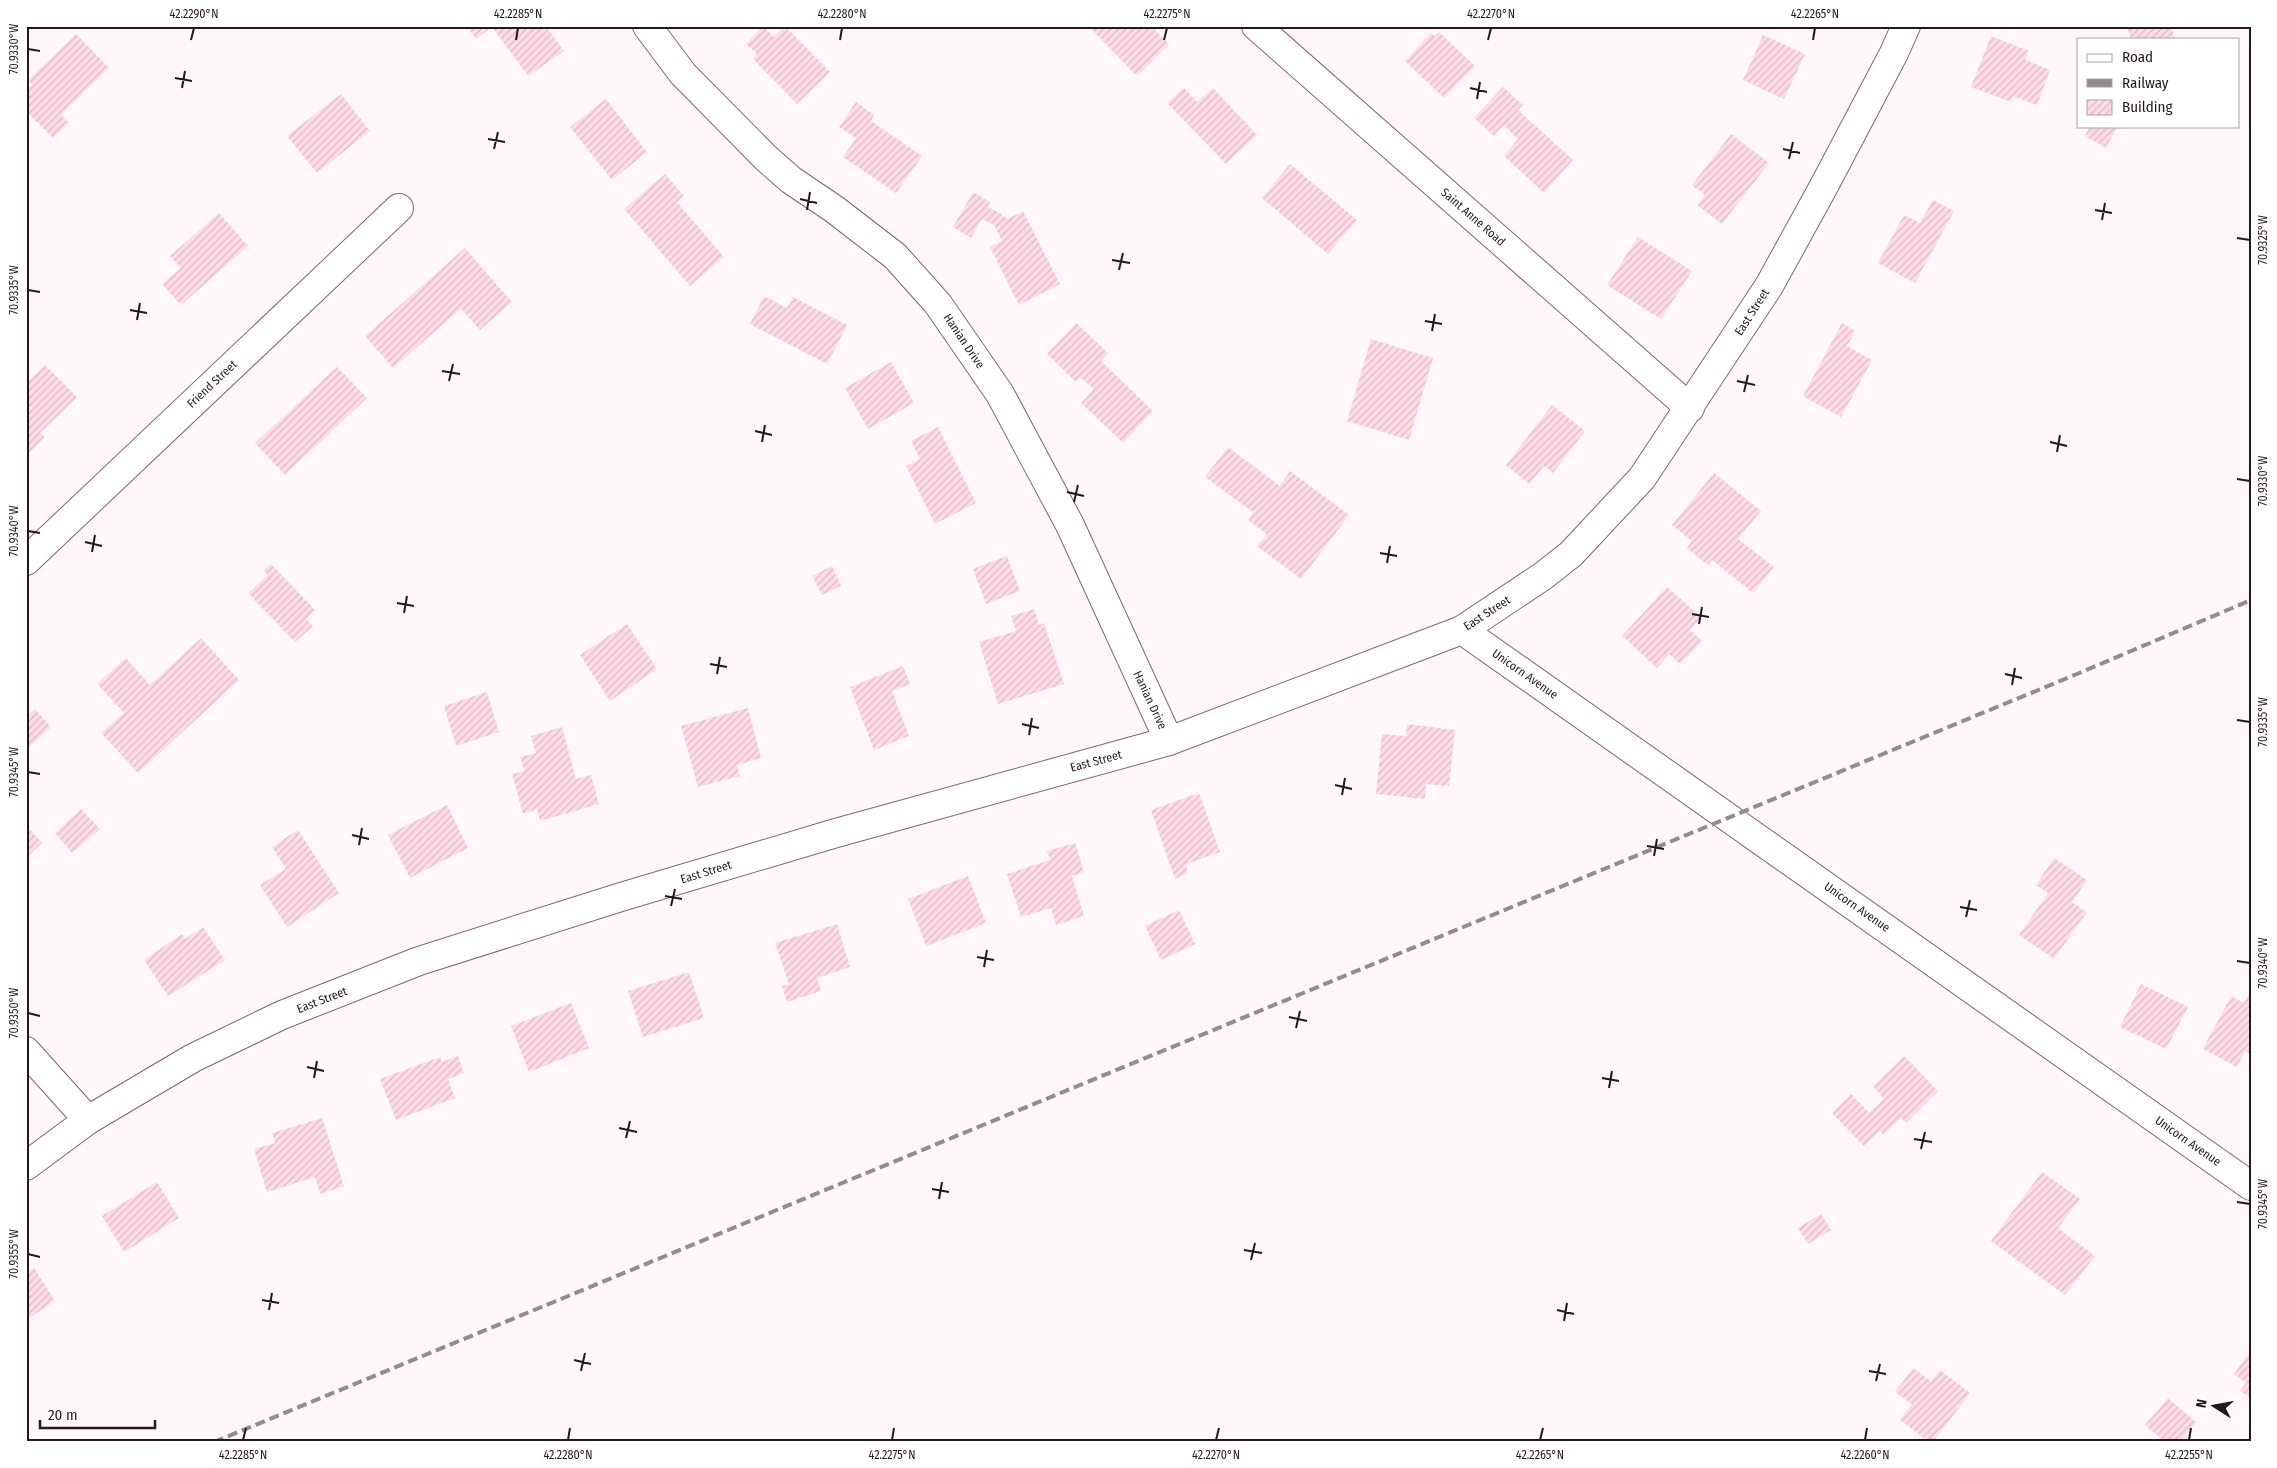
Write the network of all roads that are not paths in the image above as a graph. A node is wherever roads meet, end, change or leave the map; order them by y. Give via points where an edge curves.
1 (647, 26) edge
2 (1256, 26) edge
3 (1906, 26) edge
4 (399, 208) dead end
5 (1690, 408) junction
6 (26, 561) edge
7 (1462, 630) junction
8 (1168, 741) junction
9 (26, 1051) edge
10 (88, 1120) junction
11 (26, 1166) edge
12 (2251, 1186) edge

1 - 8 street, Hanian Drive via 683,74 766,158 895,256 938,304 1000,394 1060,508
2 - 5 street, Saint Anne Road
3 - 5 street, East Street via 1769,286
4 - 6 street, Friend Street
5 - 7 street, East Street via 1642,478 1571,554
7 - 8 street, East Street
7 - 12 street, Unicorn Avenue
8 - 10 street, East Street via 836,833 419,962 264,1024 193,1058
9 - 10 street
10 - 11 street, East Street

